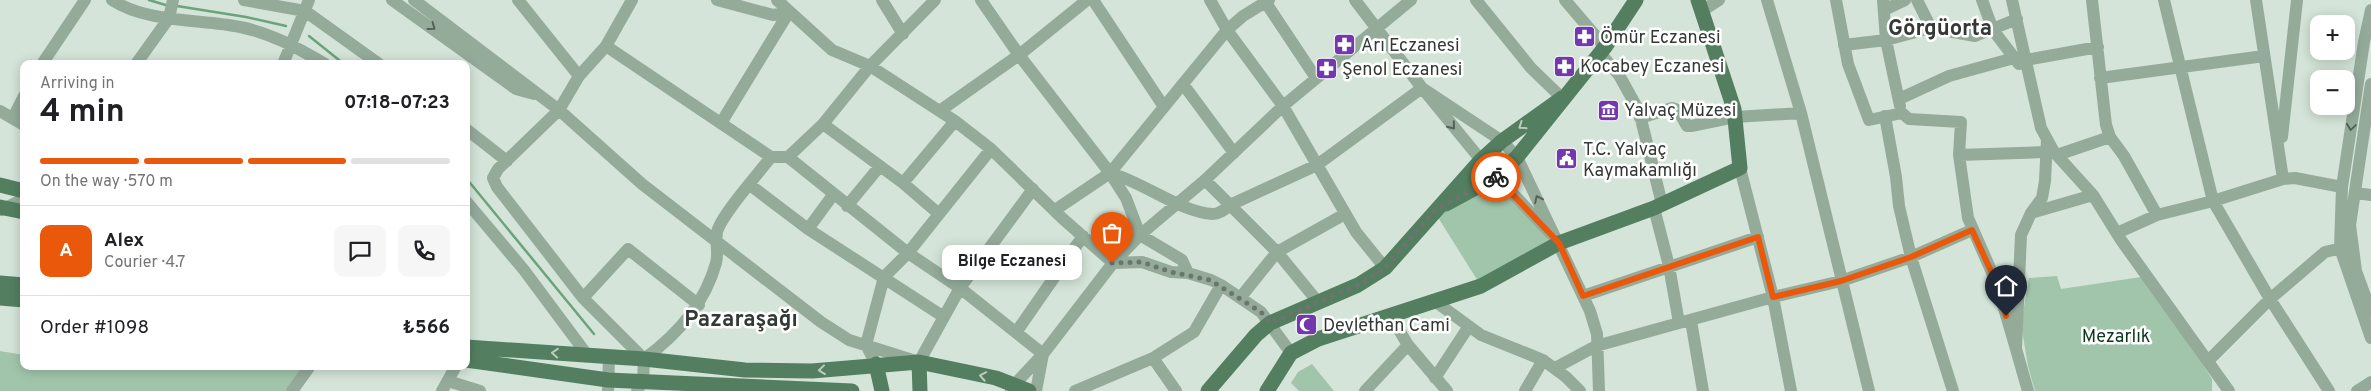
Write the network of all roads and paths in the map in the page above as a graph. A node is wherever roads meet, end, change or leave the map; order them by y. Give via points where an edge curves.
1 (84, 0) edge
2 (112, 0) edge
3 (173, 0) edge
4 (244, 0) edge
5 (392, 0) edge
6 (414, 0) edge
7 (518, 0) edge
8 (632, 0) edge
9 (717, 0) edge
10 (777, 0) edge
11 (882, 0) edge
12 (935, 0) edge
13 (981, 0) edge
14 (1087, 0) edge
15 (1093, 0) edge
16 (1210, 0) edge
17 (1355, 0) edge
18 (1411, 0) edge
19 (1476, 0) edge
20 (1564, 0) edge
21 (1636, 0) edge
22 (1719, 0) edge
23 (1767, 0) edge
24 (1836, 0) edge
25 (1905, 0) edge
26 (1917, 0) edge
27 (1982, 0) edge
28 (2092, 0) edge
29 (2164, 0) edge
30 (2256, 0) edge
31 (2296, 0) edge
32 (1266, 1) edge
33 (2014, 1) edge
34 (307, 5) edge
35 (1884, 5) edge
36 (1700, 6) edge
37 (2371, 10) edge
38 (789, 12) junction
39 (169, 18) junction
40 (2017, 20) junction
41 (1376, 27) junction
42 (1931, 28) junction
43 (1227, 30) junction
44 (1994, 30) junction
45 (903, 34) junction
46 (1886, 40) junction
47 (291, 44) junction
48 (1844, 45) junction
49 (606, 46) junction
50 (2098, 47) junction
51 (1603, 50) junction
52 (1019, 55) junction
53 (2264, 56) junction
54 (2020, 59) junction
55 (45, 60) edge
56 (141, 60) edge
57 (285, 60) edge
58 (318, 60) edge
59 (374, 60) edge
60 (870, 66) junction
61 (2180, 68) junction
62 (579, 76) junction
63 (1316, 78) junction
64 (2100, 78) junction
65 (1183, 84) junction
66 (2371, 84) edge
67 (1422, 88) junction
68 (541, 96) junction
69 (1562, 98) junction
70 (1899, 99) junction
71 (1283, 106) junction
72 (1164, 107) junction
73 (559, 110) junction
74 (941, 110) junction
75 (0, 111) edge
76 (1801, 113) junction
77 (1902, 113) junction
78 (1885, 116) junction
79 (1640, 118) junction
80 (1735, 118) junction
81 (19, 121) edge
82 (955, 121) junction
83 (721, 124) junction
84 (824, 124) junction
85 (470, 132) edge
86 (2110, 137) junction
87 (1502, 141) junction
88 (991, 149) junction
89 (2050, 149) junction
90 (1234, 153) junction
91 (1959, 155) junction
92 (2280, 155) junction
93 (771, 157) junction
94 (788, 157) junction
95 (1517, 158) junction
96 (1481, 160) junction
97 (507, 161) junction
98 (1317, 165) junction
99 (880, 166) junction
100 (1740, 168) junction
101 (1110, 173) junction
102 (1496, 177) junction
103 (2283, 179) junction
104 (1205, 180) junction
105 (903, 183) junction
106 (0, 185) edge
107 (750, 185) junction
108 (2342, 187) junction
109 (1033, 189) junction
110 (20, 191) edge
111 (2355, 193) junction
112 (833, 195) junction
113 (2093, 195) junction
114 (2371, 195) edge
115 (20, 201) edge
116 (2213, 201) junction
117 (1176, 203) junction
118 (1230, 205) junction
119 (470, 206) edge
120 (848, 206) junction
121 (1658, 206) junction
122 (1, 208) edge
123 (1055, 210) junction
124 (20, 211) edge
125 (1434, 211) junction
126 (2031, 213) junction
127 (939, 214) junction
128 (1345, 214) junction
129 (2157, 215) junction
130 (808, 229) junction
131 (1972, 230) junction
132 (2116, 233) junction
133 (1140, 235) junction
134 (1083, 236) junction
135 (1758, 237) junction
136 (1559, 243) junction
137 (718, 245) junction
138 (2346, 247) junction
139 (1277, 252) junction
140 (908, 253) junction
141 (1911, 257) junction
142 (1112, 263) junction
143 (1669, 266) junction
144 (1385, 268) junction
145 (1188, 274) junction
146 (2371, 274) edge
147 (884, 277) junction
148 (2358, 278) junction
149 (1841, 281) junction
150 (0, 283) edge
151 (20, 285) edge
152 (1221, 285) junction
153 (960, 288) junction
154 (1583, 296) junction
155 (1773, 297) junction
156 (0, 298) edge
157 (583, 298) junction
158 (1240, 298) junction
159 (2270, 299) junction
160 (20, 300) edge
161 (1318, 302) junction
162 (1436, 302) junction
163 (699, 305) junction
164 (2371, 312) edge
165 (1390, 315) junction
166 (944, 317) junction
167 (1685, 322) junction
168 (1270, 323) junction
169 (1469, 326) junction
170 (1017, 331) junction
171 (2371, 338) edge
172 (866, 345) junction
173 (1408, 345) junction
174 (1596, 346) junction
175 (470, 347) edge
176 (2016, 349) junction
177 (1291, 353) junction
178 (1044, 354) junction
179 (588, 356) junction
180 (609, 358) junction
181 (1153, 358) junction
182 (644, 359) junction
183 (1543, 360) junction
184 (470, 361) edge
185 (919, 362) junction
186 (2208, 362) junction
187 (876, 364) junction
188 (1555, 368) junction
189 (307, 370) edge
190 (454, 370) edge
191 (1435, 378) junction
192 (2371, 382) edge
193 (608, 385) edge
194 (445, 386) edge
195 (645, 388) edge
196 (744, 388) edge
197 (1013, 388) edge
198 (812, 390) edge
199 (292, 391) edge
200 (480, 391) edge
201 (852, 391) edge
202 (882, 391) edge
203 (920, 391) edge
204 (1029, 391) edge
205 (1036, 391) edge
206 (1075, 391) edge
207 (1176, 391) edge
208 (1208, 391) edge
209 (1267, 391) edge
210 (1365, 391) edge
211 (1447, 391) edge
212 (1524, 391) edge
213 (1580, 391) edge
214 (1599, 391) edge
215 (1702, 391) edge
216 (1792, 391) edge
217 (1869, 391) edge
218 (1953, 391) edge
219 (2028, 391) edge
220 (2229, 391) edge
221 (2329, 391) edge
222 (2357, 391) edge

1 - 55 street
2 - 39 street via 121,6
3 - 39 street
4 - 34 street
5 -> 68 street via 516,89
6 - 68 street
7 - 62 street
8 - 49 street
9 - 38 street via 773,15
10 - 38 street
11 - 45 street
12 - 45 street
13 - 52 street
14 - 52 street
15 - 72 street
16 - 43 street
17 - 41 street
18 - 41 street
19 - 69 street via 1531,68
20 - 51 street
21 - 51 main road
22 - 36 street
23 - 76 street
24 - 48 street
25 - 35 street
26 - 42 street
27 - 44 street
28 - 50 street
29 - 61 street
30 - 53 street
31 - 92 street
32 - 43 street
32 - 63 street
33 - 40 street
34 - 47 street
34 - 59 street
35 - 46 street
36 - 80 main road
37 -> 108 street
38 - 60 street via 832,50
38 - 83 street
39 - 47 street via 240,27
39 - 56 street
40 - 44 street
40 - 54 street
41 - 63 street
41 - 67 street
42 - 44 street via 1975,36
42 - 46 street
43 - 65 street
43 - 71 street
44 - 54 street
45 - 60 street
46 - 48 street
46 - 70 street
47 - 57 street
47 - 58 street
48 - 78 street via 1869,120
49 - 62 street
49 - 83 street
50 - 54 street
50 - 64 street
51 - 69 main road
51 - 79 street
52 - 74 street
52 - 101 street
53 - 61 street
53 - 92 street
54 - 70 street via 1949,76
54 - 89 street via 2029,75 2041,128
60 - 74 street
60 - 84 street
61 - 64 street
61 - 116 street
62 - 73 street
63 - 71 street
64 - 86 street via 2102,110
65 - 72 street
65 - 90 street
66 - 111 street
67 - 87 street
67 -> 96 street
67 - 98 street
68 - 73 street
69 -> 87 main road
69 - 95 main road
70 - 77 street
71 - 90 street
71 - 98 street
72 - 101 street
73 - 97 street
73 - 137 street via 642,184
74 - 82 street
75 - 81 street
76 - 80 street
76 - 149 street
77 - 78 street
77 - 91 street via 1909,119 1961,122
78 - 141 street via 1899,206
79 - 80 street via 1672,108 1678,110 1687,126
79 - 121 street
80 - 100 main road
82 - 88 street
82 - 105 street
83 - 93 street
84 - 94 street
84 - 99 street
85 - 97 street
86 - 89 street
86 - 129 street
87 - 95 street
87 - 96 main road
88 - 109 street
88 - 127 street
89 - 91 street
89 - 113 street
89 - 126 street via 2042,198
90 - 104 street
91 - 131 street
92 - 103 street
93 - 94 street
93 - 107 street
94 - 112 street
95 - 102 main road
136 -> 95 street
96 - 102 street
96 - 125 main road
97 - 157 street via 493,178 497,187
98 - 118 street
98 - 128 street
99 - 105 street
99 - 120 street
100 - 121 main road
100 - 135 street
101 - 117 street via 1128,178
101 - 123 street
101 - 133 street via 1126,198
102 - 125 main road
102 - 136 street
103 - 108 street via 2295,178
103 - 116 street
104 - 117 street
104 - 118 street
105 - 127 street
106 - 110 main road
107 - 130 street
107 - 137 street via 717,232
108 - 138 street
109 - 123 street
109 - 153 street
111 - 114 street
111 - 138 street
112 - 120 street
112 - 130 street
113 - 126 street
113 - 132 street
115 - 122 street
116 - 129 street
116 - 159 street
117 - 118 street via 1214,214
117 - 133 street
118 - 139 street
119 - 179 street via 524,270
120 - 140 street
121 - 136 main road
121 - 143 street
122 - 124 main road
123 - 134 street
125 - 144 main road
126 - 176 street via 2021,235
127 - 140 street
128 - 139 street
128 - 144 street
129 - 132 street
130 - 147 street
131 - 141 street
131 - 176 street via 1997,284
132 - 186 street
133 - 142 street
133 - 145 street via 1182,260
134 - 142 street
134 - 170 street
135 - 143 street
135 - 155 street
136 - 154 street
136 - 162 main road via 1481,286
137 - 163 street via 716,262
137 - 172 street via 821,322 849,340
138 - 148 street
138 - 159 street via 2325,252
138 - 171 street
139 - 158 street
139 - 161 street
140 - 147 street
140 - 153 street
141 - 149 street
141 - 218 street
142 - 145 street via 1142,262
142 - 178 street
143 - 154 street
143 - 167 street
144 - 161 main road via 1358,285
145 - 152 street
146 - 148 street
147 - 166 street
147 - 172 street
148 - 164 street
149 - 155 street
149 - 217 street
150 - 151 main road
152 - 158 street
152 - 181 street via 1194,332
153 - 166 street
153 - 170 street
154 - 174 street via 1597,334
155 - 167 street
155 - 216 street
156 - 160 main road
157 - 163 street via 628,249
157 - 182 street
158 - 168 street via 1261,312
159 - 186 street
159 - 221 street
161 - 168 main road
162 - 165 main road
162 - 169 street
163 - 182 street via 663,345
165 - 173 street
165 - 177 main road
166 - 185 street
167 - 174 street
167 - 215 street
168 - 177 street
168 - 208 main road
169 - 183 street via 1493,341
169 - 191 street
170 - 178 street
172 - 185 street
172 - 187 street
173 - 191 street
173 - 210 street
174 - 188 street
174 - 214 street
179 -> 175 main road
176 - 219 street
177 - 209 main road
178 - 197 street
178 - 205 street
179 - 180 main road
180 - 182 main road
180 - 193 street
181 - 206 street
181 - 207 street
187 -> 182 main road via 812,371 745,370
182 - 195 street
183 - 188 street
183 - 212 street
184 - 193 main road
185 - 187 main road
197 -> 185 main road
185 - 203 main road
186 - 220 street
187 - 202 main road
188 - 213 street
189 - 199 street
190 - 194 street
191 - 211 street
192 - 222 street
193 - 195 main road
194 - 200 street
195 - 196 main road
196 - 198 main road
197 - 204 main road
198 - 201 main road

